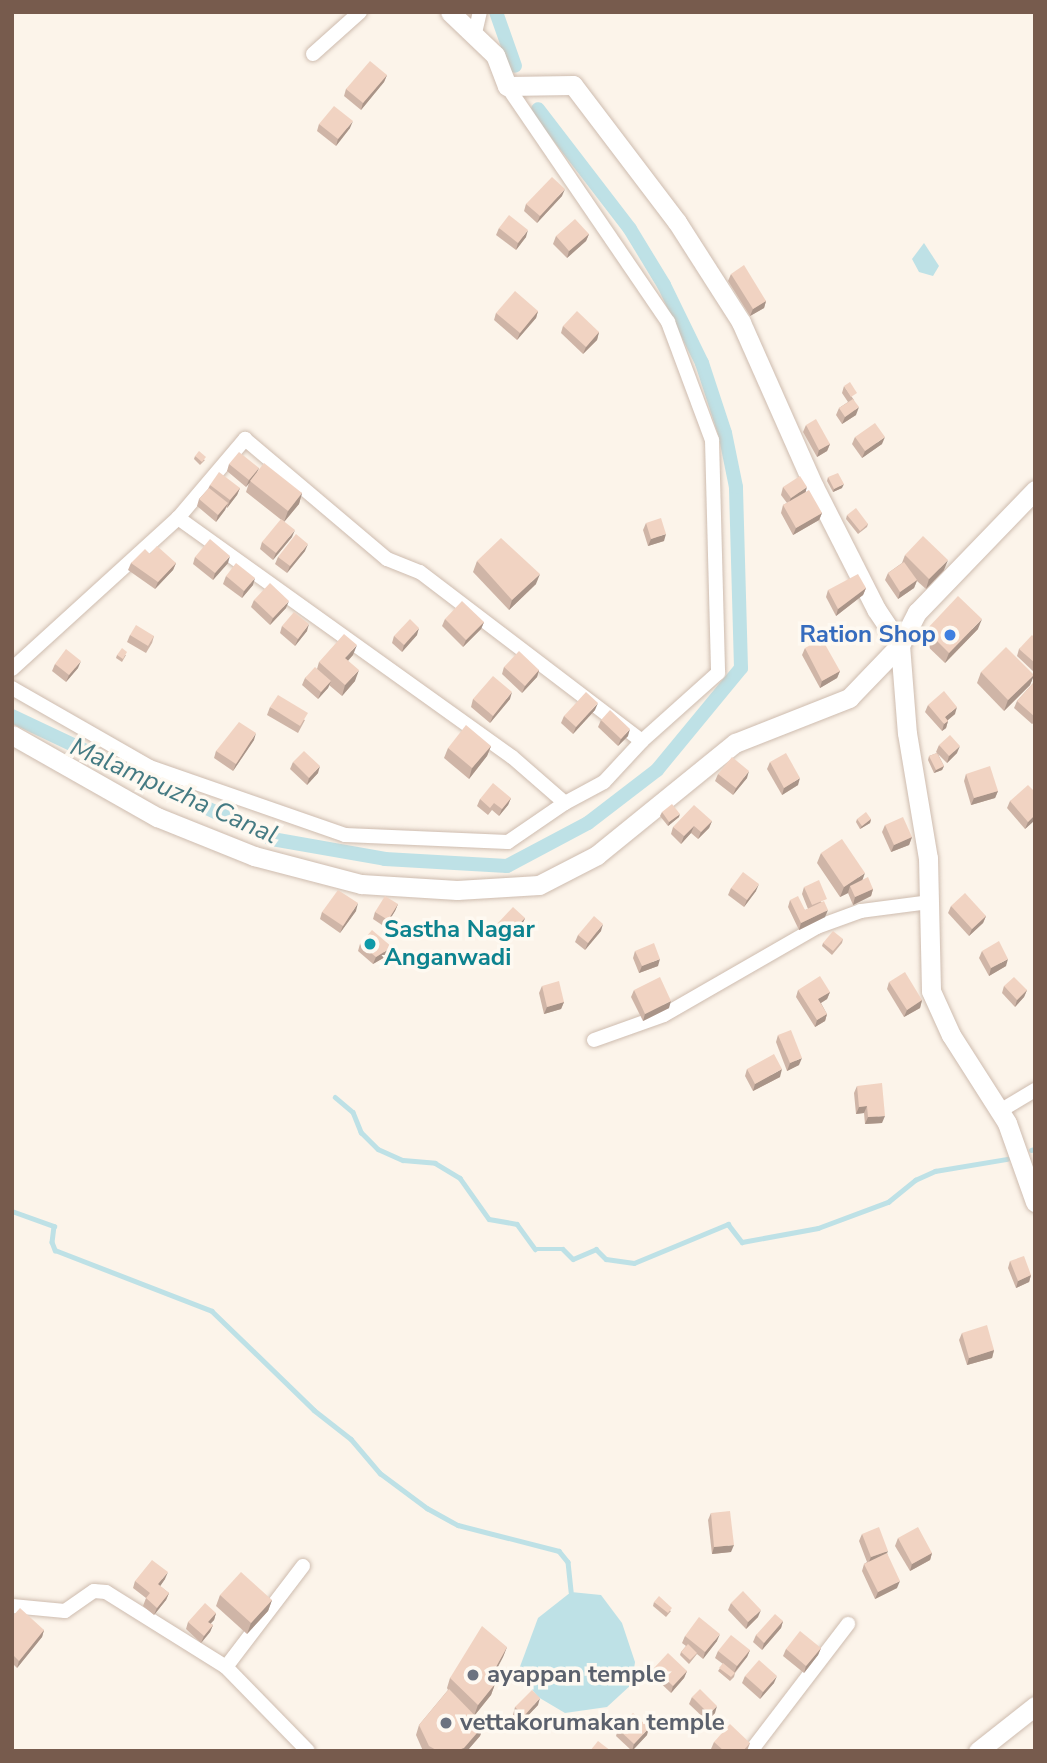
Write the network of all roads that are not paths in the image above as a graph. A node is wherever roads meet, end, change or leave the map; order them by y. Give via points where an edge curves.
1 (360, 12) edge
2 (450, 12) edge
3 (480, 12) edge
4 (475, 33) junction
5 (313, 54) dead end
6 (507, 86) junction
7 (1035, 490) edge
8 (178, 518) junction
9 (900, 645) junction
10 (12, 669) edge
11 (12, 688) edge
12 (12, 735) edge
13 (642, 741) junction
14 (565, 803) junction
15 (929, 902) junction
16 (594, 1040) dead end
17 (1035, 1090) edge
18 (1000, 1111) junction
19 (1035, 1202) edge
20 (303, 1566) dead end
21 (12, 1605) edge
22 (848, 1624) dead end
23 (226, 1667) junction
24 (1035, 1706) edge
25 (983, 1749) edge
26 (307, 1751) edge
27 (751, 1751) edge

1 - 5 street
2 - 4 street
3 - 4 street
4 - 6 street via 495,55
6 - 9 street via 573,85 677,222 741,322 814,487 876,609
6 - 13 street via 668,322 712,440 718,673
7 - 9 street via 918,612
8 - 10 street
8 - 13 street via 246,439 387,559 420,572
8 - 14 street via 512,757
9 - 12 street via 849,698 735,743 597,855 539,885 457,890 361,884 254,856 157,817
9 - 15 street via 907,733 928,858
11 - 14 street via 150,767 345,835 508,842
13 - 14 street via 604,782
15 - 16 street via 861,911 817,927 664,1015
15 - 18 street via 931,991 951,1035
17 - 18 street
18 - 19 street
20 - 23 street
21 - 23 street via 65,1611 94,1591 106,1592
22 - 27 street
23 - 26 street
24 - 25 street

